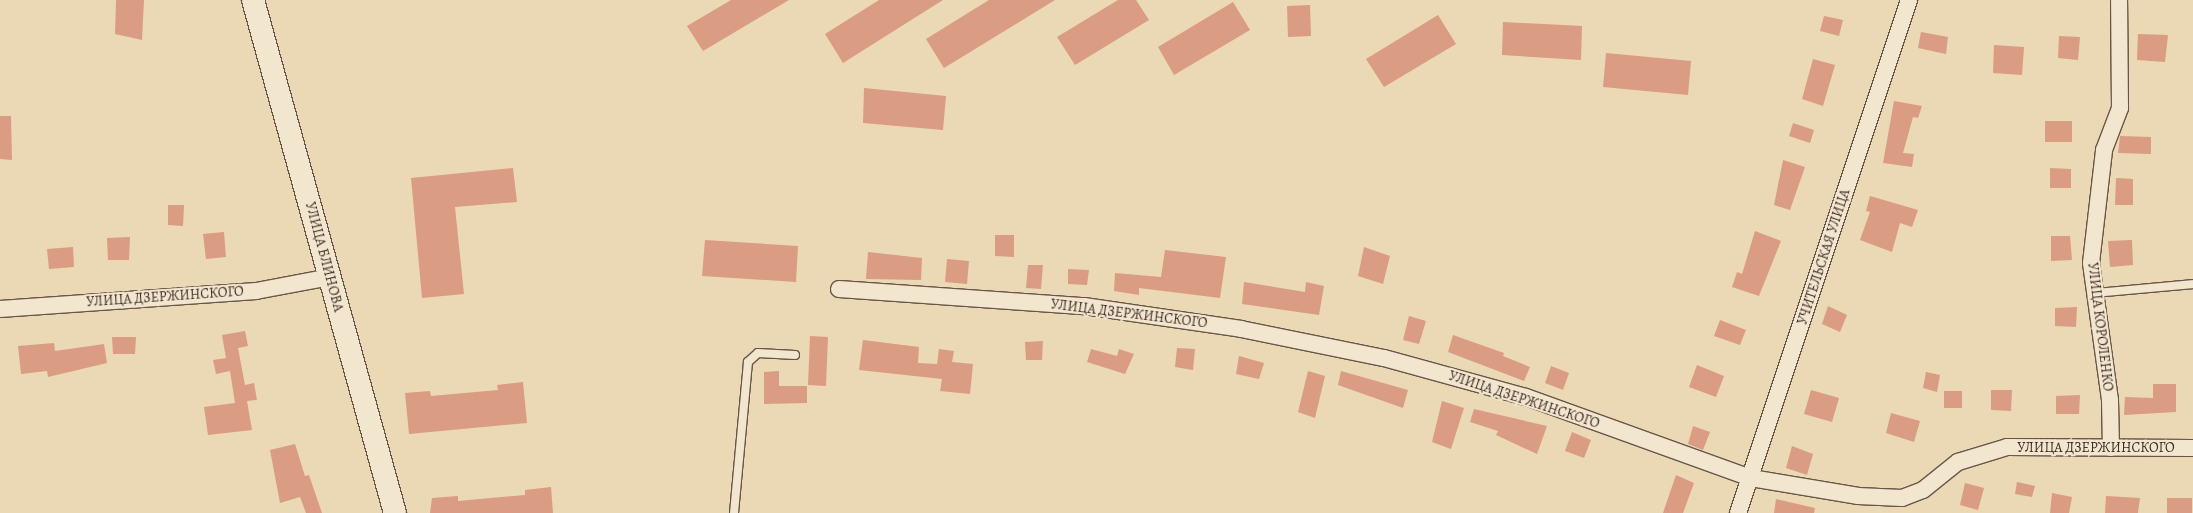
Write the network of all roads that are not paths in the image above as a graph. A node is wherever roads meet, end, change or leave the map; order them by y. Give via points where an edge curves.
1 (253, 0) edge
2 (1909, 0) edge
3 (2119, 0) edge
4 (330, 278) junction
5 (2193, 284) edge
6 (839, 289) dead end
7 (2095, 293) junction
8 (0, 309) edge
9 (795, 355) dead end
10 (2111, 448) junction
11 (2193, 448) edge
12 (1750, 478) junction
13 (395, 513) edge
14 (734, 513) edge
15 (1738, 513) edge

1 - 4 main road, УЛИЦА БЛИНОВА
2 - 12 street, УЧИТЕЛЬСКАЯ УЛИЦА
3 - 7 street, УЛИЦА КОРОЛЕНКО via 2120,108 2104,150 2097,199 2090,263
4 - 8 street, УЛИЦА ДЗЕРЖИНСКОГО via 256,290
4 - 13 main road, УЛИЦА БЛИНОВА
5 - 7 lane
6 - 12 street, УЛИЦА ДЗЕРЖИНСКОГО via 1084,306 1241,329 1384,358 1526,398
7 - 10 street, УЛИЦА КОРОЛЕНКО via 2110,400
9 - 14 lane via 758,353 748,362
10 - 11 street, УЛИЦА ДЗЕРЖИНСКОГО
10 - 12 street, УЛИЦА ДЗЕРЖИНСКОГО via 2007,447 1958,462 1923,490 1902,498 1858,496
12 - 15 street, УЧИТЕЛЬСКАЯ УЛИЦА

